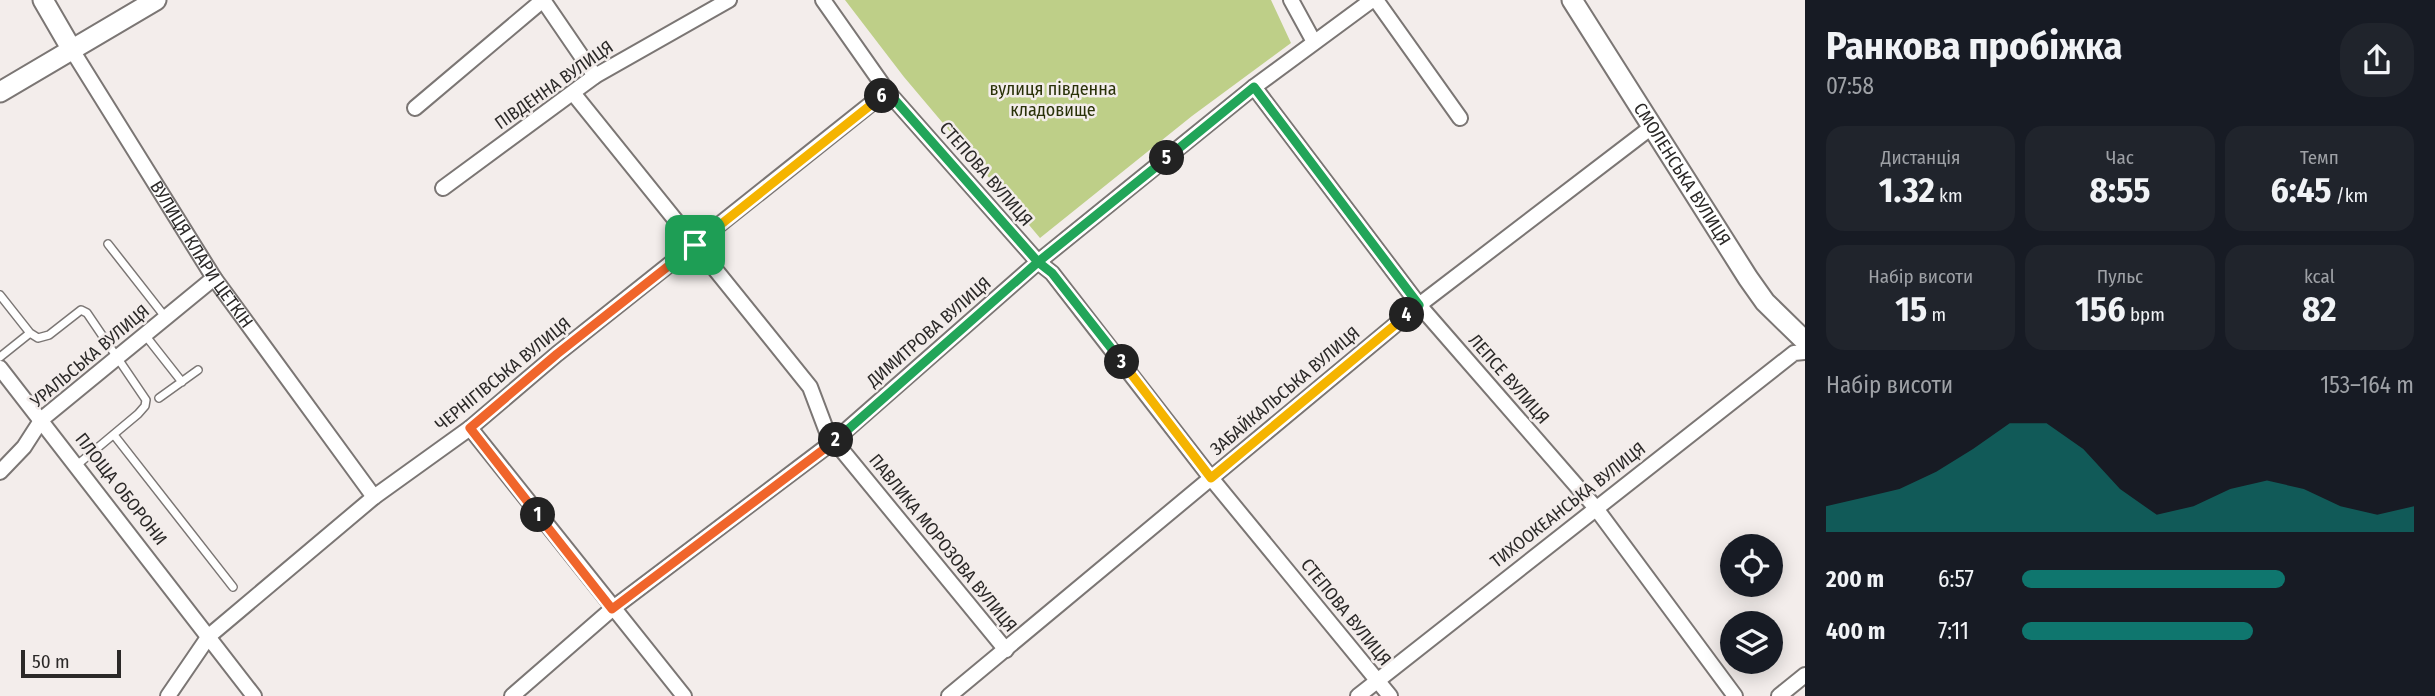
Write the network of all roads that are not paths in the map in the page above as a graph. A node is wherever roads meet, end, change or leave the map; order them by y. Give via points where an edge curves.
1 (43, 0) edge
2 (156, 0) edge
3 (543, 0) edge
4 (729, 0) edge
5 (823, 0) edge
6 (1291, 0) edge
7 (1374, 0) edge
8 (1572, 0) edge
9 (1314, 42) junction
10 (72, 50) junction
11 (595, 76) junction
12 (1254, 87) junction
13 (887, 91) junction
14 (0, 92) edge
15 (573, 93) junction
16 (415, 108) dead end
17 (1460, 118) dead end
18 (1653, 126) junction
19 (443, 188) dead end
20 (108, 244) dead end
21 (695, 245) junction
22 (1038, 262) junction
23 (214, 278) junction
24 (0, 295) edge
25 (1419, 305) junction
26 (166, 318) junction
27 (30, 333) junction
28 (145, 335) junction
29 (1805, 341) edge
30 (1805, 352) edge
31 (0, 356) edge
32 (117, 358) junction
33 (0, 368) edge
34 (198, 370) dead end
35 (182, 382) junction
36 (159, 398) dead end
37 (42, 419) junction
38 (470, 428) junction
39 (114, 435) junction
40 (834, 441) junction
41 (78, 464) junction
42 (0, 472) edge
43 (1211, 478) junction
44 (374, 497) junction
45 (1595, 507) junction
46 (233, 587) dead end
47 (612, 609) junction
48 (209, 636) junction
49 (1006, 650) junction
50 (1805, 676) edge
51 (1377, 680) junction
52 (168, 696) edge
53 (254, 696) edge
54 (512, 696) edge
55 (684, 696) edge
56 (949, 696) edge
57 (1358, 696) edge
58 (1390, 696) edge
59 (1734, 696) edge
60 (1779, 696) edge

1 - 10 street, ВУЛИЦЯ КЛАРИ ЦЕТКІН
2 - 10 street
3 - 11 street
3 - 16 street
4 - 11 street, ПІВДЕННА ВУЛИЦЯ
5 - 13 street, СТЕПОВА ВУЛИЦЯ
6 - 9 street
7 - 9 street, ДИМИТРОВА ВУЛИЦЯ
7 - 17 street
8 - 18 street, СМОЛЕНСЬКА ВУЛИЦЯ
9 - 12 street, ДИМИТРОВА ВУЛИЦЯ
10 - 14 street
10 - 23 street, ВУЛИЦЯ КЛАРИ ЦЕТКІН
11 - 15 street, ПІВДЕННА ВУЛИЦЯ
12 - 22 street, ДИМИТРОВА ВУЛИЦЯ
12 - 25 street, ЛЕПСЕ ВУЛИЦЯ
13 - 21 street, ЧЕРНІГІВСЬКА ВУЛИЦЯ
13 - 22 street, СТЕПОВА ВУЛИЦЯ
15 - 19 street, ПІВДЕННА ВУЛИЦЯ
15 - 21 street, ПАВЛИКА МОРОЗОВА ВУЛИЦЯ
18 - 25 street, ЗАБАЙКАЛЬСЬКА ВУЛИЦЯ
18 - 29 street, СМОЛЕНСЬКА ВУЛИЦЯ via 1765,302
20 - 26 lane
21 - 38 street, ЧЕРНІГІВСЬКА ВУЛИЦЯ
21 - 40 street, ПАВЛИКА МОРОЗОВА ВУЛИЦЯ via 810,387
22 - 40 street, ДИМИТРОВА ВУЛИЦЯ
22 - 43 street, СТЕПОВА ВУЛИЦЯ via 1052,273
23 - 26 street, УРАЛЬСЬКА ВУЛИЦЯ
23 - 44 street, ВУЛИЦЯ КЛАРИ ЦЕТКІН
24 - 27 lane
25 - 43 street, ЗАБАЙКАЛЬСЬКА ВУЛИЦЯ
25 - 45 street, ЛЕПСЕ ВУЛИЦЯ
26 - 28 street, УРАЛЬСЬКА ВУЛИЦЯ
27 - 31 lane
27 - 32 lane via 38,338 49,335 81,310
28 - 32 street, УРАЛЬСЬКА ВУЛИЦЯ
28 - 35 lane
30 - 45 street, ТИХООКЕАНСЬКА ВУЛИЦЯ via 1794,353
32 - 37 street, УРАЛЬСЬКА ВУЛИЦЯ
32 - 39 lane via 146,400 138,414
33 - 37 street, ПЛОЩА ОБОРОНИ
34 - 35 lane
35 - 36 lane
37 - 41 street, ПЛОЩА ОБОРОНИ
37 - 42 street, УРАЛЬСЬКА ВУЛИЦЯ
38 - 44 street, ЧЕРНІГІВСЬКА ВУЛИЦЯ
38 - 47 street
39 - 41 lane
39 - 46 lane
40 - 47 street, ДИМИТРОВА ВУЛИЦЯ
40 - 49 street, ПАВЛИКА МОРОЗОВА ВУЛИЦЯ
41 - 48 street, ПЛОЩА ОБОРОНИ
43 - 49 street, ЗАБАЙКАЛЬСЬКА ВУЛИЦЯ
43 - 51 street, СТЕПОВА ВУЛИЦЯ
44 - 48 street, ЧЕРНІГІВСЬКА ВУЛИЦЯ
45 - 51 street, ТИХООКЕАНСЬКА ВУЛИЦЯ
45 - 59 street, ЛЕПСЕ ВУЛИЦЯ
47 - 54 street, ДИМИТРОВА ВУЛИЦЯ
47 - 55 street
48 - 52 street, ЧЕРНІГІВСЬКА ВУЛИЦЯ
48 - 53 street
49 - 56 street, ЗАБАЙКАЛЬСЬКА ВУЛИЦЯ
50 - 60 street
51 - 57 street, ТИХООКЕАНСЬКА ВУЛИЦЯ
51 - 58 street, СТЕПОВА ВУЛИЦЯ

